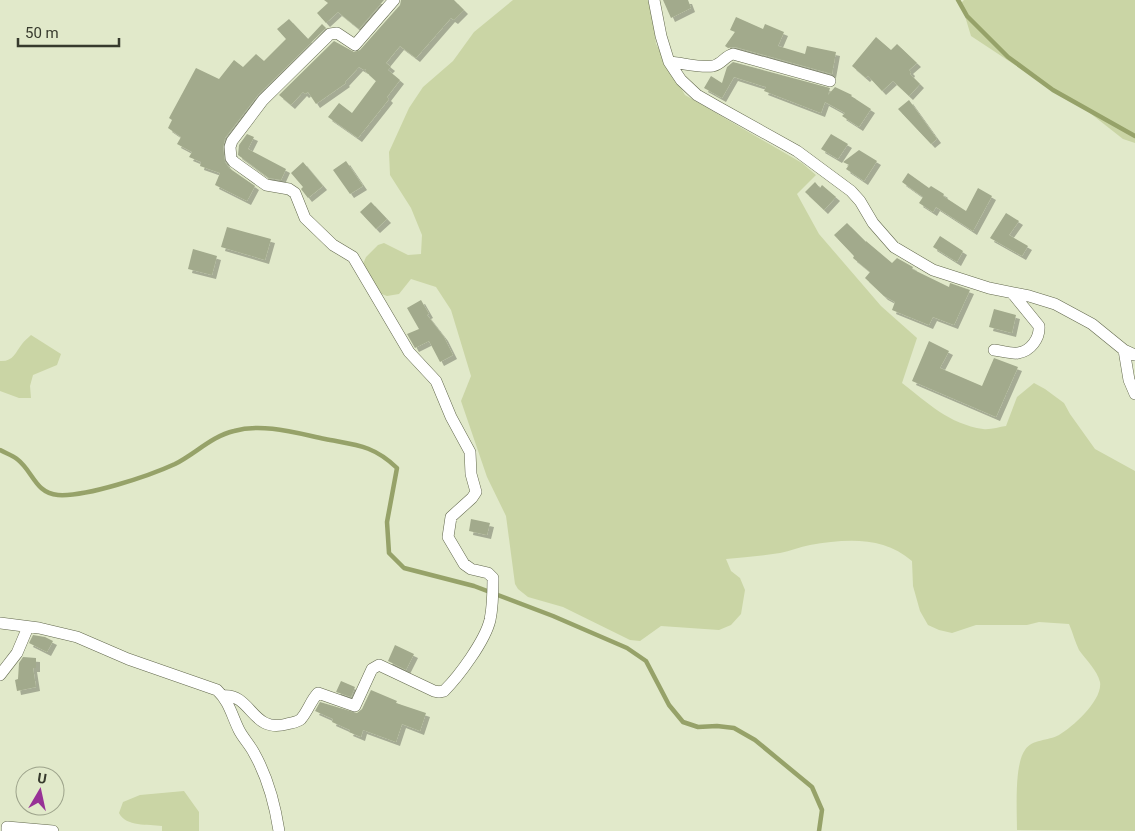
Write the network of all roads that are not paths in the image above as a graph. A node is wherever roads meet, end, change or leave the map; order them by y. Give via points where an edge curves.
1 (394, 0) edge
2 (654, 0) edge
3 (669, 62) junction
4 (830, 81) dead end
5 (1014, 294) junction
6 (994, 350) dead end
7 (1124, 350) junction
8 (1135, 355) edge
9 (1135, 394) edge
10 (0, 623) edge
11 (28, 627) junction
12 (0, 675) edge
13 (224, 696) junction
14 (5, 829) edge
15 (53, 831) edge
16 (279, 831) edge

1 - 13 street via 355,45 337,33 330,34 263,100 232,141 230,152 234,162 266,185 295,193 304,218 333,245 353,257 409,352 436,381 470,452 476,492 451,517 448,537 464,564 493,578 490,620 480,643 444,691 434,691 379,664 372,668 355,706 318,693 300,720 273,726 257,718 239,698
2 - 3 street
3 - 4 street via 713,66 733,54
3 - 5 street via 697,95 797,151 850,191 894,247 933,270
5 - 6 street via 1039,326 1038,338 1018,353
5 - 7 street via 1055,304 1092,324
7 - 8 street
7 - 9 street
10 - 11 street
11 - 12 street via 17,653
11 - 13 street via 77,637 128,659 204,684
13 - 16 street via 239,730 255,754
14 - 15 street

